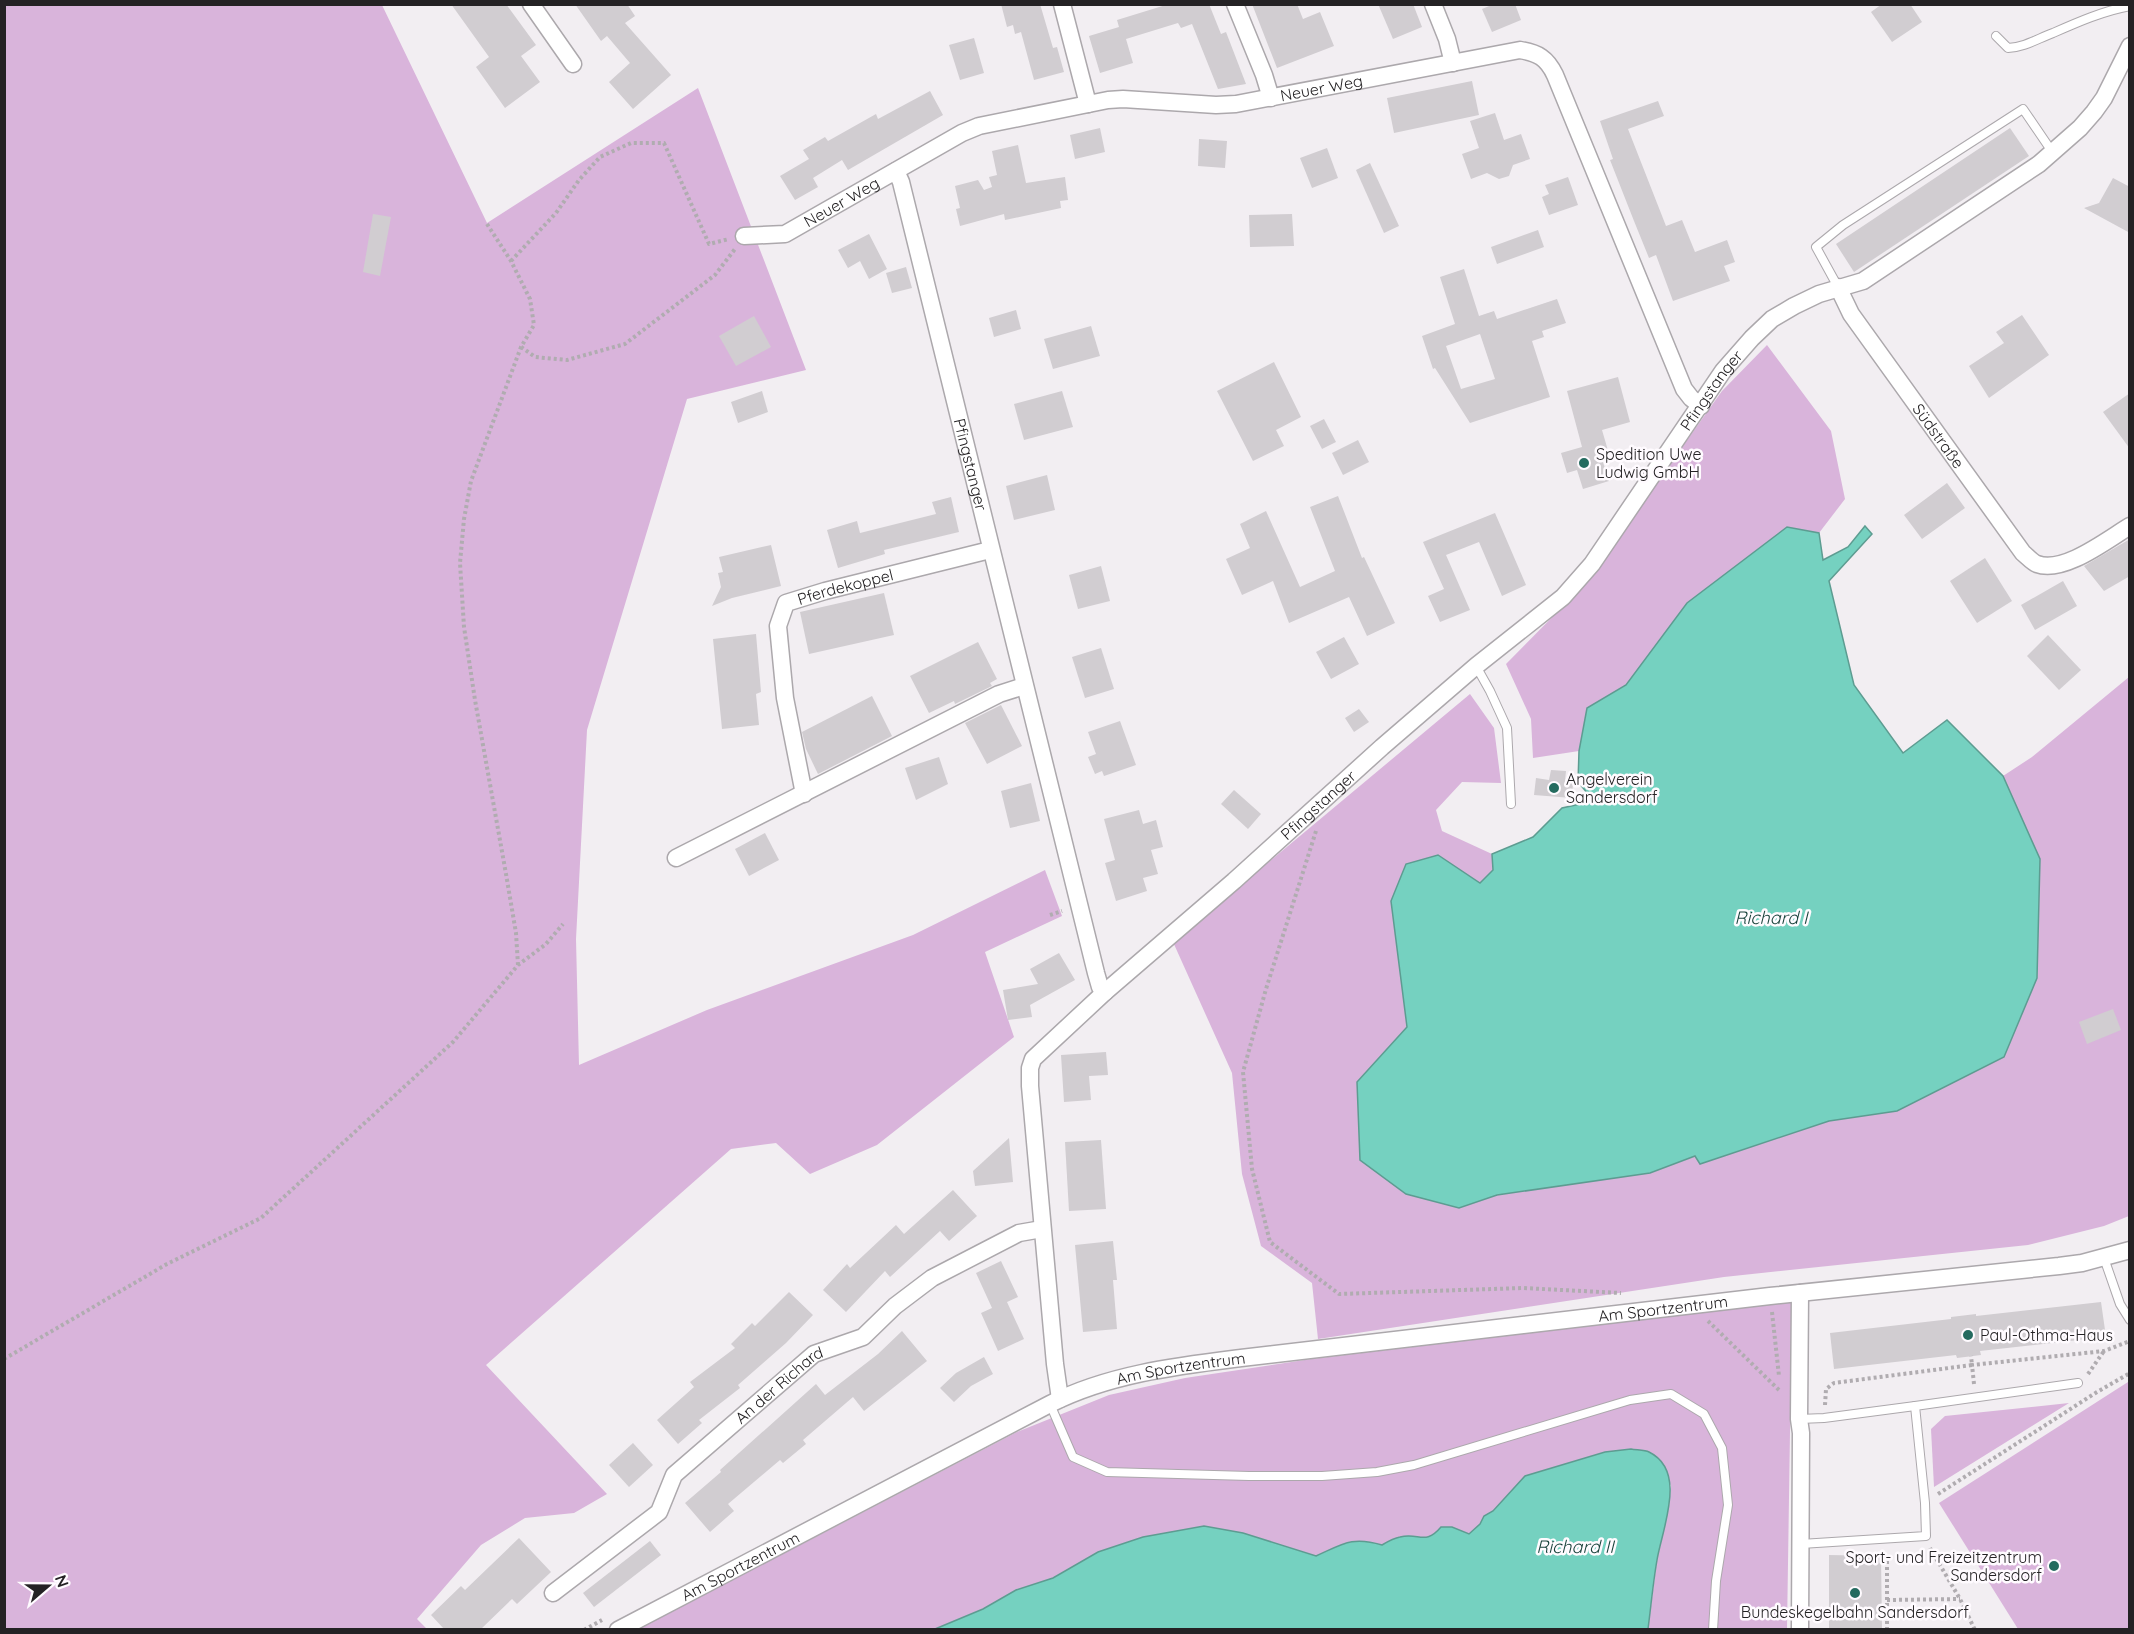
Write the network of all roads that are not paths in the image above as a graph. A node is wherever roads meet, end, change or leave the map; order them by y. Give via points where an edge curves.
1 (531, 4) edge
2 (1062, 4) edge
3 (1235, 4) edge
4 (1433, 4) edge
5 (2130, 6) edge
6 (1996, 36) dead end
7 (2130, 46) edge
8 (1453, 63) junction
9 (573, 64) dead end
10 (1271, 98) junction
11 (1088, 104) junction
12 (2053, 153) junction
13 (896, 171) junction
14 (744, 236) road end
15 (1838, 287) junction
16 (1701, 406) junction
17 (2130, 526) edge
18 (990, 550) junction
19 (1476, 666) junction
20 (1024, 686) junction
21 (804, 794) junction
22 (1511, 804) dead end
23 (676, 858) dead end
24 (1105, 992) junction
25 (1042, 1229) junction
26 (2130, 1250) edge
27 (2104, 1258) junction
28 (1800, 1293) junction
29 (2130, 1320) edge
30 (2079, 1383) road end
31 (1055, 1401) junction
32 (1915, 1406) junction
33 (1799, 1419) junction
34 (1801, 1544) junction
35 (553, 1593) dead end
36 (618, 1629) edge
37 (1713, 1629) edge
38 (1800, 1629) edge

1 - 9 street
2 - 11 street
3 - 10 street
4 - 8 street
5 - 6 lane via 2081,21 2022,47 2008,48
7 - 12 street, Pfingstanger via 2099,105
8 - 10 street, Neuer Weg
8 - 16 street, Neuer Weg via 1520,50 1543,56 1550,64 1684,389
10 - 11 street, Neuer Weg via 1216,105 1123,99
11 - 13 street, Neuer Weg via 970,129
12 - 15 street, Pfingstanger via 1863,281
12 - 15 lane via 2023,109 1843,225 1816,247
13 - 14 street, Neuer Weg via 785,234
13 - 18 street, Pfingstanger
15 - 16 street, Pfingstanger via 1772,319 1723,371
15 - 17 street, Südstraße via 1851,314 2023,553 2037,564 2054,566 2073,560
16 - 19 street, Pfingstanger via 1578,581 1544,614
18 - 20 street, Pfingstanger
18 - 21 street, Pferdekoppel via 786,603 778,626 785,698
19 - 22 lane via 1507,728
19 - 24 street, Pfingstanger
20 - 21 street via 999,694
20 - 24 street, Pfingstanger via 1096,973
21 - 23 street
24 - 25 street via 1040,1050 1030,1068
25 - 31 street
25 - 35 street, An der Richard via 1019,1233 932,1278 863,1337 814,1354 674,1475 659,1512
26 - 27 street, Am Sportzentrum
27 - 28 street, Am Sportzentrum
27 - 29 lane via 2120,1304
28 - 31 street, Am Sportzentrum via 1181,1365 1110,1381
28 - 33 street
30 - 32 lane
31 - 36 street, Am Sportzentrum
31 - 37 lane via 1073,1457 1107,1472 1322,1476 1414,1465 1630,1400 1671,1394 1704,1414 1722,1448 1728,1505
32 - 33 lane
32 - 34 lane via 1926,1536
33 - 34 street
34 - 38 street

